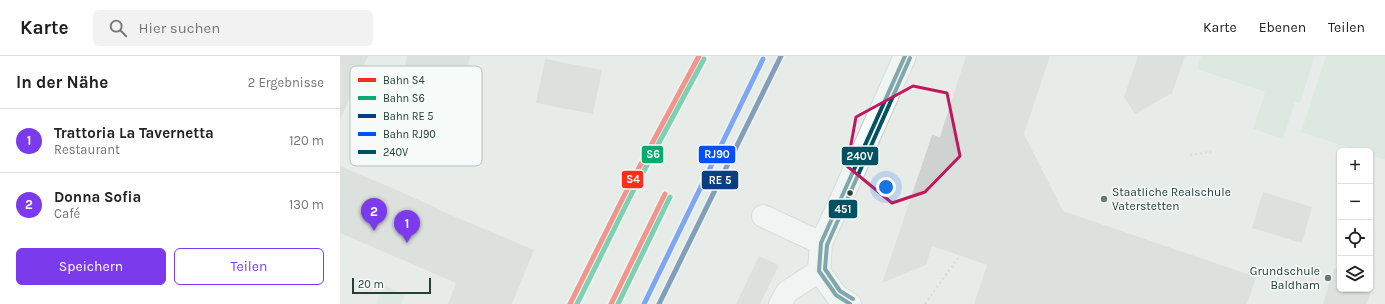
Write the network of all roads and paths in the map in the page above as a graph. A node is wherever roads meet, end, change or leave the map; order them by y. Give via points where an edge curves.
1 (905, 56) edge
2 (1211, 152) dead end
3 (1190, 155) dead end
4 (763, 216) dead end
5 (821, 243) junction
6 (960, 255) dead end
7 (819, 271) junction
8 (780, 304) edge
9 (850, 304) edge
10 (925, 304) edge

1 - 5 street
2 - 3 path
4 - 5 street
5 - 7 street
6 - 10 path
7 - 8 street via 788,292
7 - 9 street via 836,295

